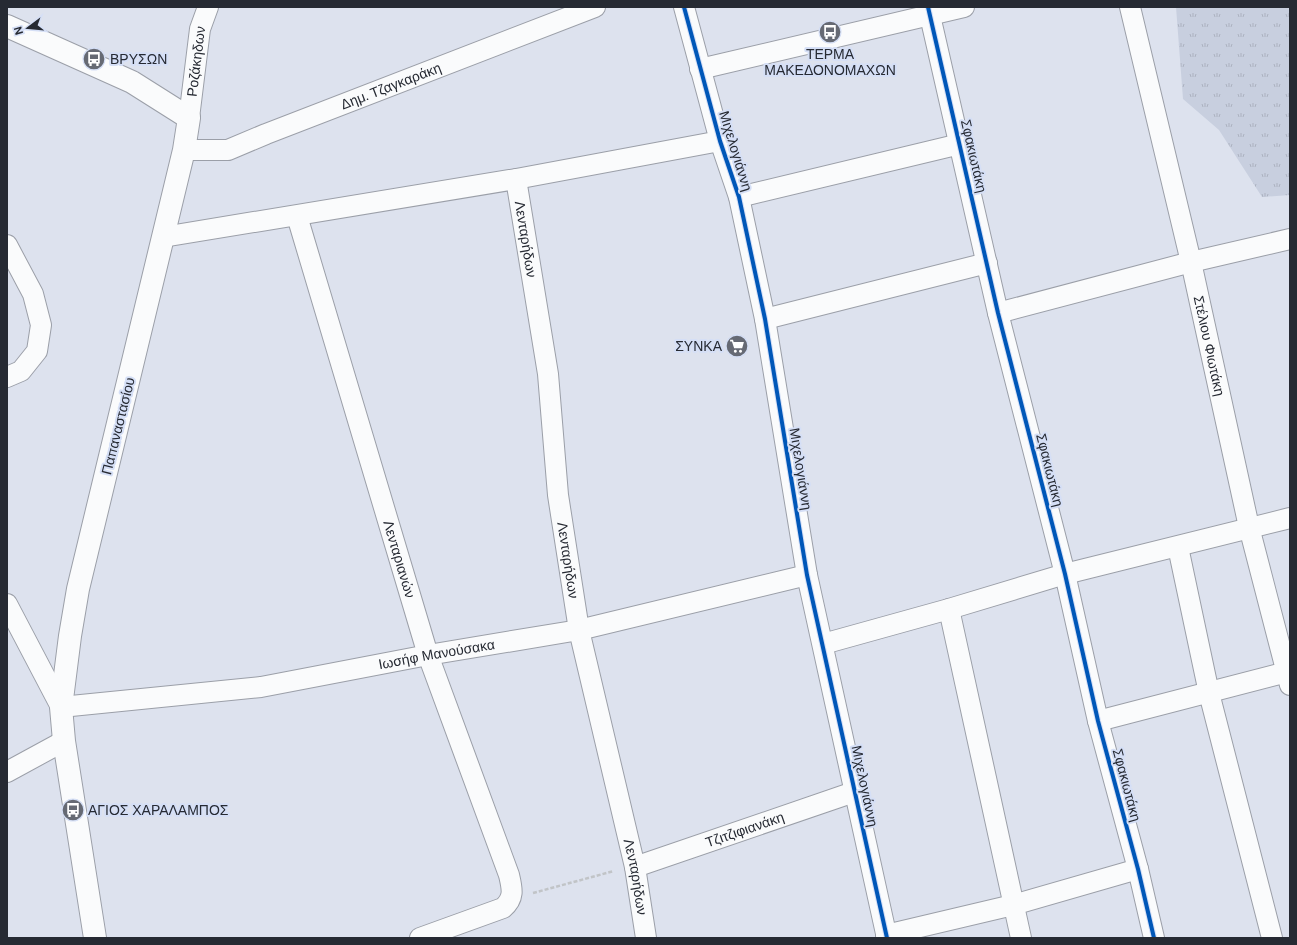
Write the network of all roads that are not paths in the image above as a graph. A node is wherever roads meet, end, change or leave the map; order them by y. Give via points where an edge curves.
1 (208, 7) edge
2 (595, 7) edge
3 (684, 7) edge
4 (964, 7) edge
5 (1130, 7) edge
6 (929, 11) edge
7 (7, 26) edge
8 (700, 70) junction
9 (189, 118) junction
10 (720, 141) junction
11 (960, 144) junction
12 (184, 150) junction
13 (516, 179) junction
14 (739, 197) junction
15 (297, 216) junction
16 (163, 238) junction
17 (1290, 238) edge
18 (7, 245) edge
19 (1191, 262) junction
20 (987, 263) junction
21 (998, 313) junction
22 (765, 319) junction
23 (7, 377) edge
24 (1290, 518) edge
25 (1249, 527) junction
26 (1178, 546) junction
27 (1065, 574) junction
28 (807, 575) junction
29 (7, 604) edge
30 (949, 609) junction
31 (579, 630) junction
32 (823, 644) junction
33 (428, 655) junction
34 (1288, 678) edge
35 (1209, 693) junction
36 (61, 707) junction
37 (1098, 721) junction
38 (64, 741) junction
39 (7, 772) edge
40 (854, 792) junction
41 (635, 867) junction
42 (1138, 869) junction
43 (1013, 905) junction
44 (886, 936) edge
45 (95, 938) edge
46 (420, 938) edge
47 (646, 938) edge
48 (1021, 938) edge
49 (1154, 938) edge
50 (1272, 938) edge

1 - 9 street, Ροζάκηδων via 200,29
2 - 12 street, Δημ. Τζαγκαράκη via 228,150
3 - 8 street, Μιχελογιάννη
4 - 6 street
5 - 19 street, Στέλιου Φιωτάκη
6 - 8 street
6 - 11 street, Σφακιωτάκη
7 - 9 street via 132,82
8 - 10 street, Μιχελογιάννη
9 - 12 street, Παπαναστασίου
10 - 13 street
10 - 14 street, Μιχελογιάννη
11 - 14 street
11 - 20 street, Σφακιωτάκη
12 - 16 street, Παπαναστασίου
13 - 15 street
13 - 31 street, Λενταρήδων via 548,374 558,495
14 - 22 street, Μιχελογιάννη
15 - 16 street
15 - 33 street, Λενταριανών
16 - 36 street, Παπαναστασίου via 78,589
17 - 19 street
18 - 23 street via 33,294 41,325 37,351 21,372
19 - 21 street
19 - 25 street, Στέλιου Φιωτάκη
20 - 21 street, Σφακιωτάκη
20 - 22 street
21 - 27 street, Σφακιωτάκη
22 - 28 street, Μιχελογιάννη
24 - 25 street
25 - 26 street
25 - 34 street, Στέλιου Φιωτάκη
26 - 27 street
26 - 35 street
27 - 30 street
27 - 37 street, Σφακιωτάκη
28 - 31 street, Ιωσήφ Μανούσακα
28 - 32 street, Μιχελογιάννη
29 - 36 street
30 - 32 street
30 - 43 street
31 - 33 street, Ιωσήφ Μανούσακα
31 - 41 street, Λενταρήδων
32 - 40 street, Μιχελογιάννη
33 - 36 street, Ιωσήφ Μανούσακα via 261,687
33 - 46 street, Λενταριανών via 512,889 511,898 504,908
34 - 35 street
35 - 37 street
35 - 50 street
36 - 38 street, Παπαναστασίου
37 - 42 street, Σφακιωτάκη
38 - 39 street
38 - 45 street, Παπαναστασίου
40 - 41 street, Τζιτζιφιανάκη
40 - 44 street, Μιχελογιάννη
41 - 47 street, Λενταρήδων
42 - 43 street
42 - 49 street, Σφακιωτάκη
43 - 44 street
43 - 48 street

